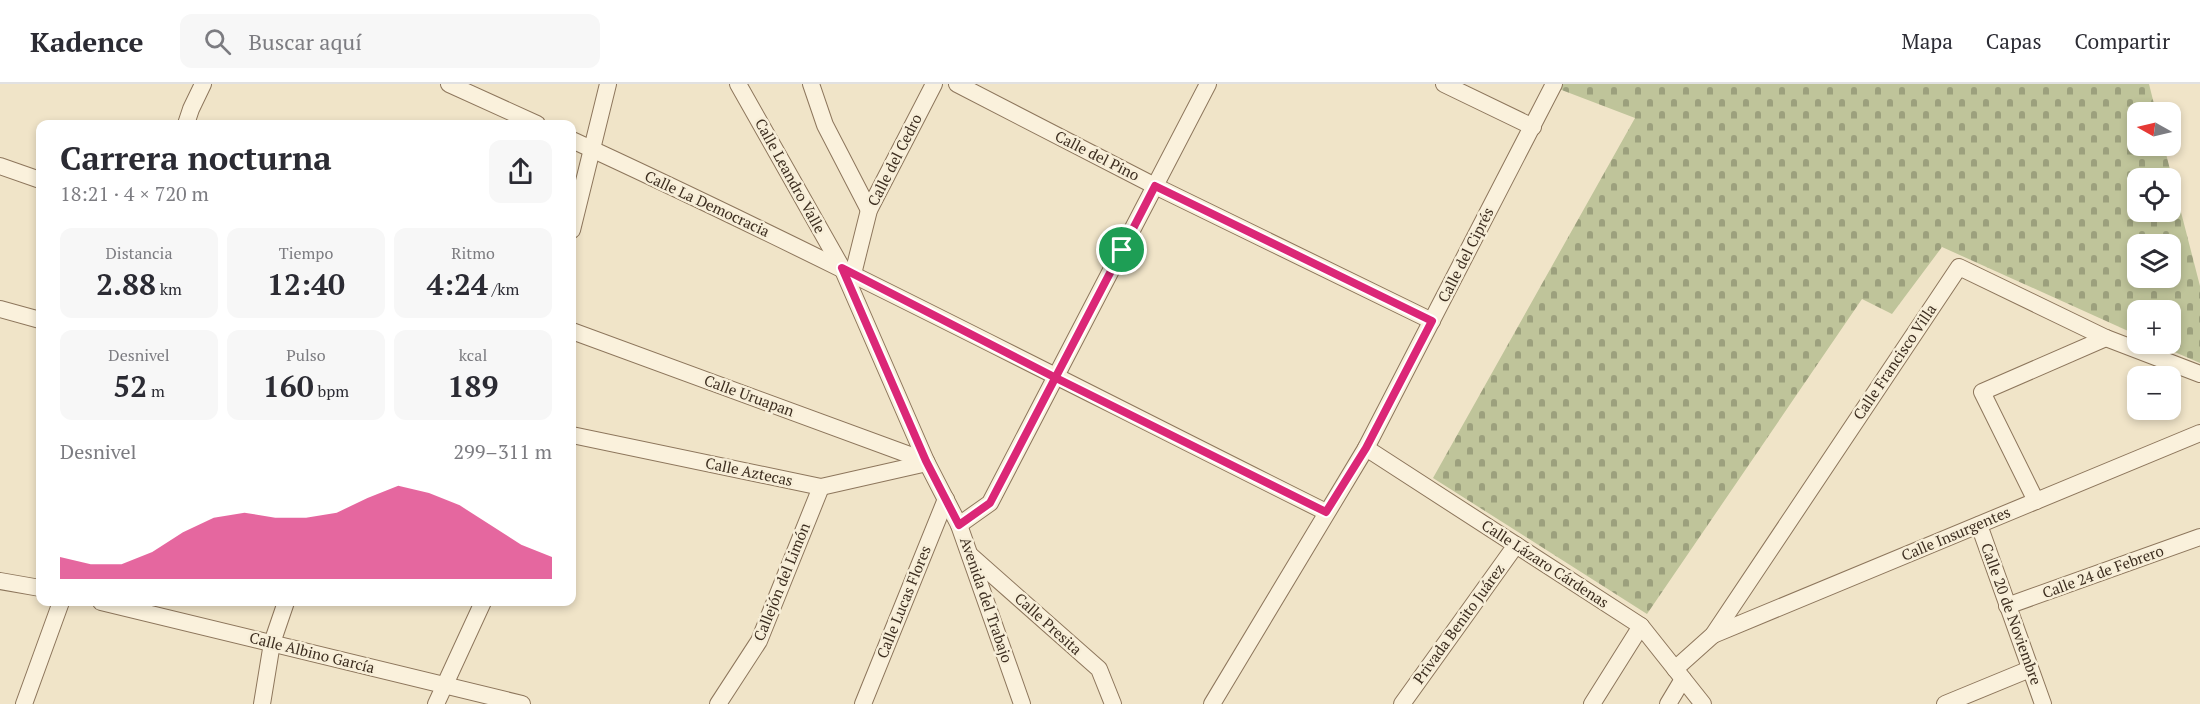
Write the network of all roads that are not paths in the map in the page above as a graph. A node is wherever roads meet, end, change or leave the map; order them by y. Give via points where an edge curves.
1 (203, 84) edge
2 (449, 84) edge
3 (608, 84) edge
4 (738, 84) edge
5 (811, 84) edge
6 (934, 84) edge
7 (957, 84) edge
8 (1208, 84) edge
9 (1444, 84) edge
10 (1554, 84) edge
11 (188, 120) edge
12 (528, 120) edge
13 (1533, 127) junction
14 (576, 142) edge
15 (591, 149) junction
16 (0, 166) edge
17 (36, 179) edge
18 (1155, 186) junction
19 (869, 210) junction
20 (576, 213) edge
21 (848, 271) junction
22 (0, 309) edge
23 (36, 319) edge
24 (1432, 321) junction
25 (576, 332) edge
26 (2106, 338) junction
27 (2200, 374) edge
28 (1056, 378) junction
29 (2200, 434) edge
30 (576, 436) edge
31 (1366, 448) junction
32 (927, 462) junction
33 (821, 487) junction
34 (946, 499) junction
35 (2036, 501) junction
36 (1326, 512) junction
37 (959, 525) junction
38 (1979, 525) junction
39 (2200, 537) edge
40 (1516, 545) junction
41 (969, 554) junction
42 (0, 580) edge
43 (36, 587) edge
44 (60, 606) edge
45 (118, 606) edge
46 (285, 606) edge
47 (481, 606) edge
48 (2007, 606) junction
49 (1641, 626) junction
50 (1713, 635) junction
51 (272, 643) junction
52 (2030, 669) junction
53 (1679, 674) junction
54 (444, 685) junction
55 (24, 704) edge
56 (262, 704) edge
57 (436, 704) edge
58 (522, 704) edge
59 (718, 704) edge
60 (863, 704) edge
61 (1022, 704) edge
62 (1113, 704) edge
63 (1212, 704) edge
64 (1402, 704) edge
65 (1592, 704) edge
66 (1668, 704) edge
67 (1702, 704) edge
68 (1945, 704) edge
69 (2043, 704) edge

1 - 11 street
2 - 12 street
3 - 15 street
4 - 21 street, Calle Leandro Valle
5 - 19 street via 825,125
6 - 19 street, Calle del Cedro
7 - 18 street, Calle del Pino
8 - 18 street
9 - 13 street
10 - 13 street, Calle del Ciprés
13 - 24 street, Calle del Ciprés
14 - 15 street, Calle La Democracia
15 - 20 street
15 - 21 street, Calle La Democracia
16 - 17 street
18 - 24 street, Calle del Pino
18 - 28 street
19 - 21 street, Calle del Cedro
21 - 28 street, Calle La Democracia
21 - 32 street, Avenida del Trabajo
22 - 23 street
24 - 31 street, Calle del Ciprés
25 - 32 street, Calle Uruapan
26 - 27 street, Calle Francisco Villa
26 - 35 street via 1982,392
26 - 50 street, Calle Francisco Villa via 1959,267
28 - 36 street, Calle La Democracia
28 - 37 street via 990,503
29 - 35 street, Calle Insurgentes
30 - 33 street, Calle Aztecas
31 - 36 street, Calle del Ciprés
31 - 40 street, Calle Lázaro Cárdenas
32 - 33 street, Calle Aztecas
32 - 34 street, Avenida del Trabajo
33 - 59 street, Callejón del Limón via 759,641
34 - 37 street, Avenida del Trabajo
34 - 60 street, Calle Lucas Flores
35 - 38 street, Calle Insurgentes
36 - 63 street, Calle del Ciprés
37 - 41 street, Avenida del Trabajo
38 - 48 street, Calle 20 de Noviembre
38 - 50 street, Calle Insurgentes
39 - 48 street, Calle 24 de Febrero
40 - 49 street, Calle Lázaro Cárdenas
40 - 64 street, Privada Benito Juárez
41 - 61 street, Avenida del Trabajo
41 - 62 street, Calle Presita via 1099,669
42 - 43 street
44 - 55 street
45 - 51 street, Calle Albino García
46 - 51 street
47 - 54 street
48 - 52 street, Calle 20 de Noviembre
49 - 53 street, Calle Lázaro Cárdenas
49 - 65 street
50 - 53 street, Calle Francisco Villa
51 - 54 street, Calle Albino García
51 - 56 street
52 - 68 street
52 - 69 street, Calle 20 de Noviembre
53 - 66 street, Calle Francisco Villa
53 - 67 street, Calle Lázaro Cárdenas
54 - 57 street
54 - 58 street, Calle Albino García

